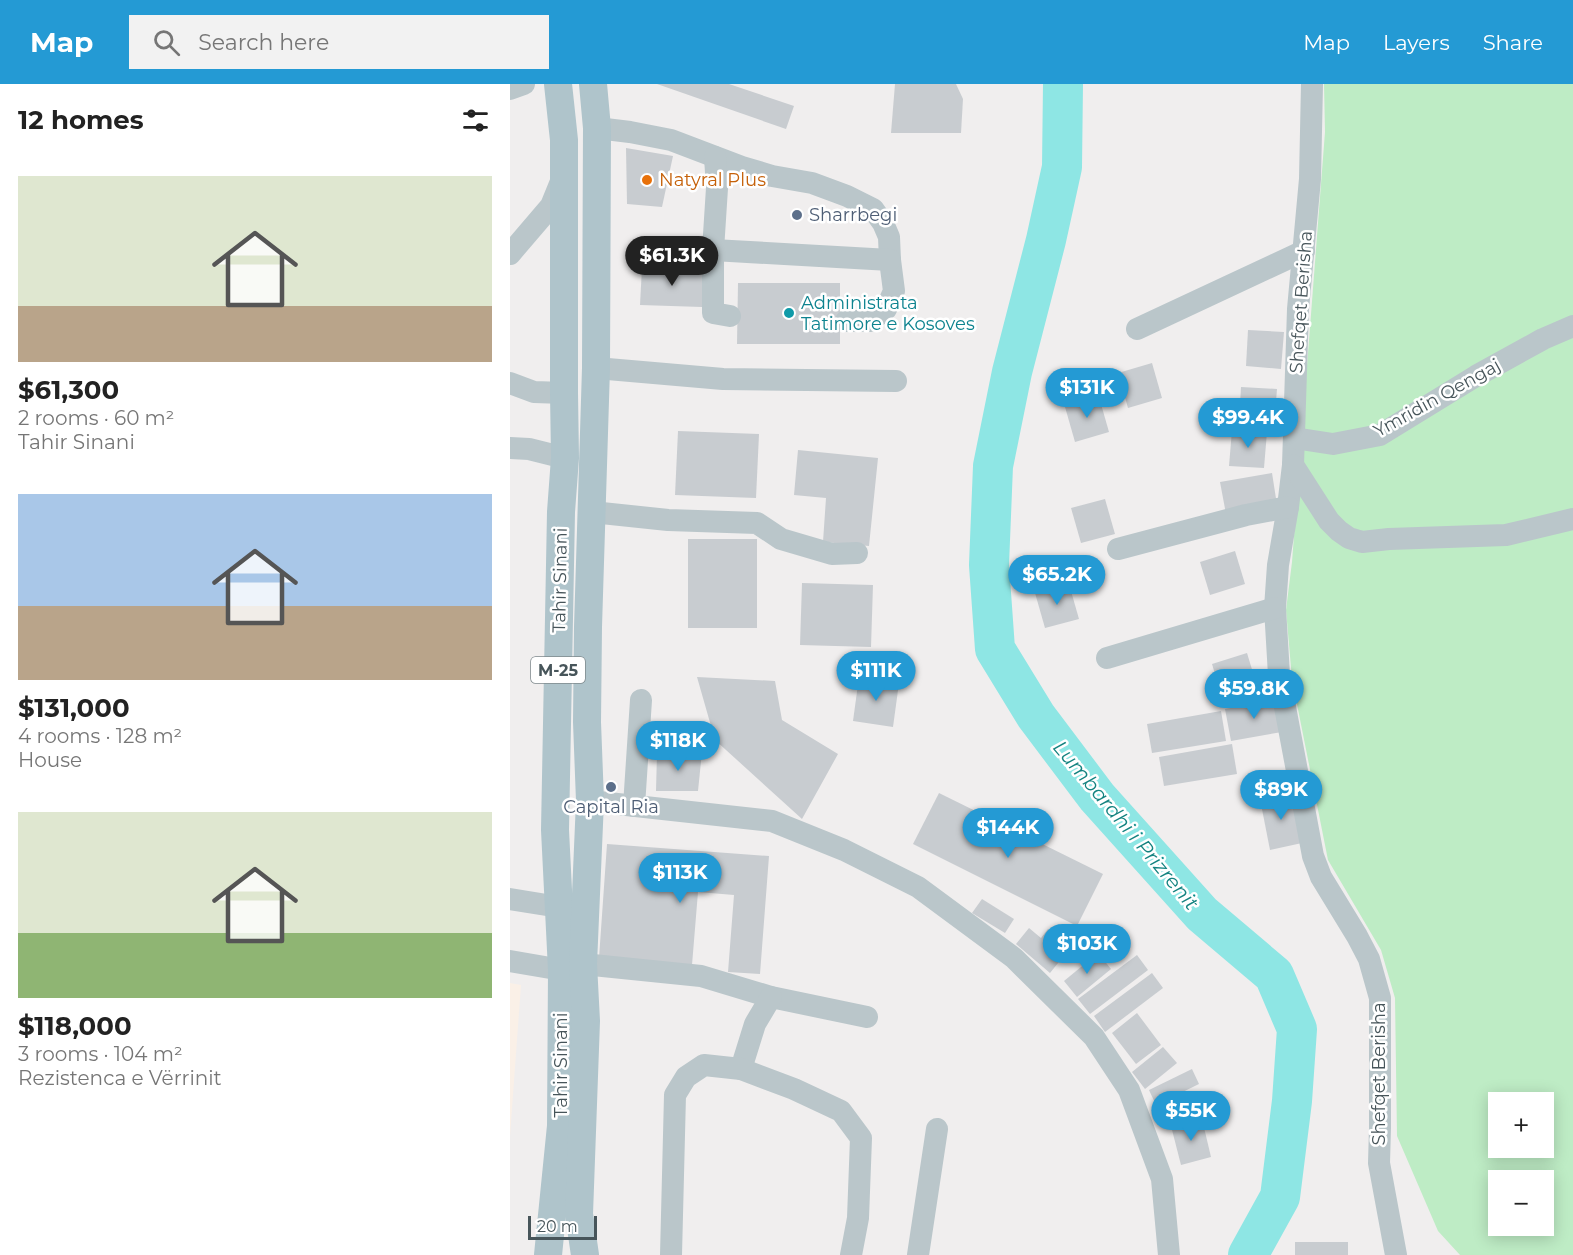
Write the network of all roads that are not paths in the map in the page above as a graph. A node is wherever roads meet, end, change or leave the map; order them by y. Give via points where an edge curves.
1 (524, 84) edge
2 (558, 84) edge
3 (593, 84) edge
4 (1312, 84) edge
5 (510, 88) edge
6 (597, 128) junction
7 (715, 157) junction
8 (564, 175) junction
9 (517, 230) edge
10 (713, 250) junction
11 (1304, 251) junction
12 (510, 254) edge
13 (890, 260) junction
14 (730, 316) dead end
15 (846, 321) dead end
16 (1573, 326) edge
17 (1137, 329) dead end
18 (596, 368) junction
19 (896, 381) dead end
20 (510, 384) edge
21 (564, 393) junction
22 (1294, 438) junction
23 (510, 448) edge
24 (565, 458) junction
25 (1293, 465) junction
26 (1288, 507) junction
27 (591, 512) junction
28 (1573, 519) edge
29 (1118, 549) dead end
30 (857, 553) dead end
31 (1275, 608) junction
32 (1107, 658) dead end
33 (641, 700) dead end
34 (590, 801) junction
35 (634, 806) junction
36 (510, 899) edge
37 (559, 907) junction
38 (510, 961) edge
39 (573, 967) junction
40 (771, 998) junction
41 (867, 1017) dead end
42 (741, 1069) junction
43 (937, 1129) dead end
44 (548, 1255) edge
45 (585, 1255) edge
46 (671, 1255) edge
47 (851, 1255) edge
48 (918, 1255) edge
49 (1169, 1255) edge
50 (1396, 1255) edge

1 - 5 street
2 - 8 main road, Tahir Sinani / M-25
3 - 6 main road, Tahir Sinani / M-25
4 - 11 street, Shefqet Berisha
6 - 7 street via 671,140
6 - 18 main road, Tahir Sinani / M-25
7 - 10 street
7 - 13 street via 772,176 812,183 862,202 873,209 890,237
8 - 9 street via 551,206
8 - 21 main road, Tahir Sinani / M-25
9 - 12 street
10 - 13 street
10 - 14 street via 713,314
11 - 17 street
11 - 22 street, Shefqet Berisha
13 - 15 street via 894,291 886,309 871,321
16 - 22 street, Ymridin Qengaj via 1485,370 1380,435 1333,444
18 - 19 street via 723,379
18 - 27 main road, Tahir Sinani / M-25
20 - 21 street via 534,392
21 - 24 main road, Tahir Sinani / M-25
22 - 25 street, Shefqet Berisha
23 - 24 street
24 - 37 main road, Tahir Sinani / M-25 via 555,808
25 - 26 street, Shefqet Berisha
25 - 28 street via 1329,521 1349,538 1362,542 1506,535
26 - 29 street
26 - 31 street, Shefqet Berisha
27 - 30 street via 757,523 780,539 832,554
27 - 34 main road, Tahir Sinani / M-25 via 587,722
31 - 32 street
31 - 50 street, Shefqet Berisha via 1279,675 1313,856 1321,877 1369,959 1380,998 1379,1163
33 - 35 street
34 - 35 street
34 - 39 main road, Tahir Sinani / M-25
35 - 49 street via 772,821 918,886 1014,958 1094,1038 1129,1090 1162,1179
36 - 37 street
37 - 39 main road, Tahir Sinani / M-25
38 - 39 street
39 - 40 street via 701,976
39 - 44 main road, Tahir Sinani / M-25
39 - 45 main road, Tahir Sinani / M-25 via 586,1021 579,1214
40 - 41 street
40 - 42 street via 755,1024
42 - 46 street via 704,1065 686,1077 675,1095
42 - 47 street via 841,1111 861,1138 858,1218
43 - 48 street

